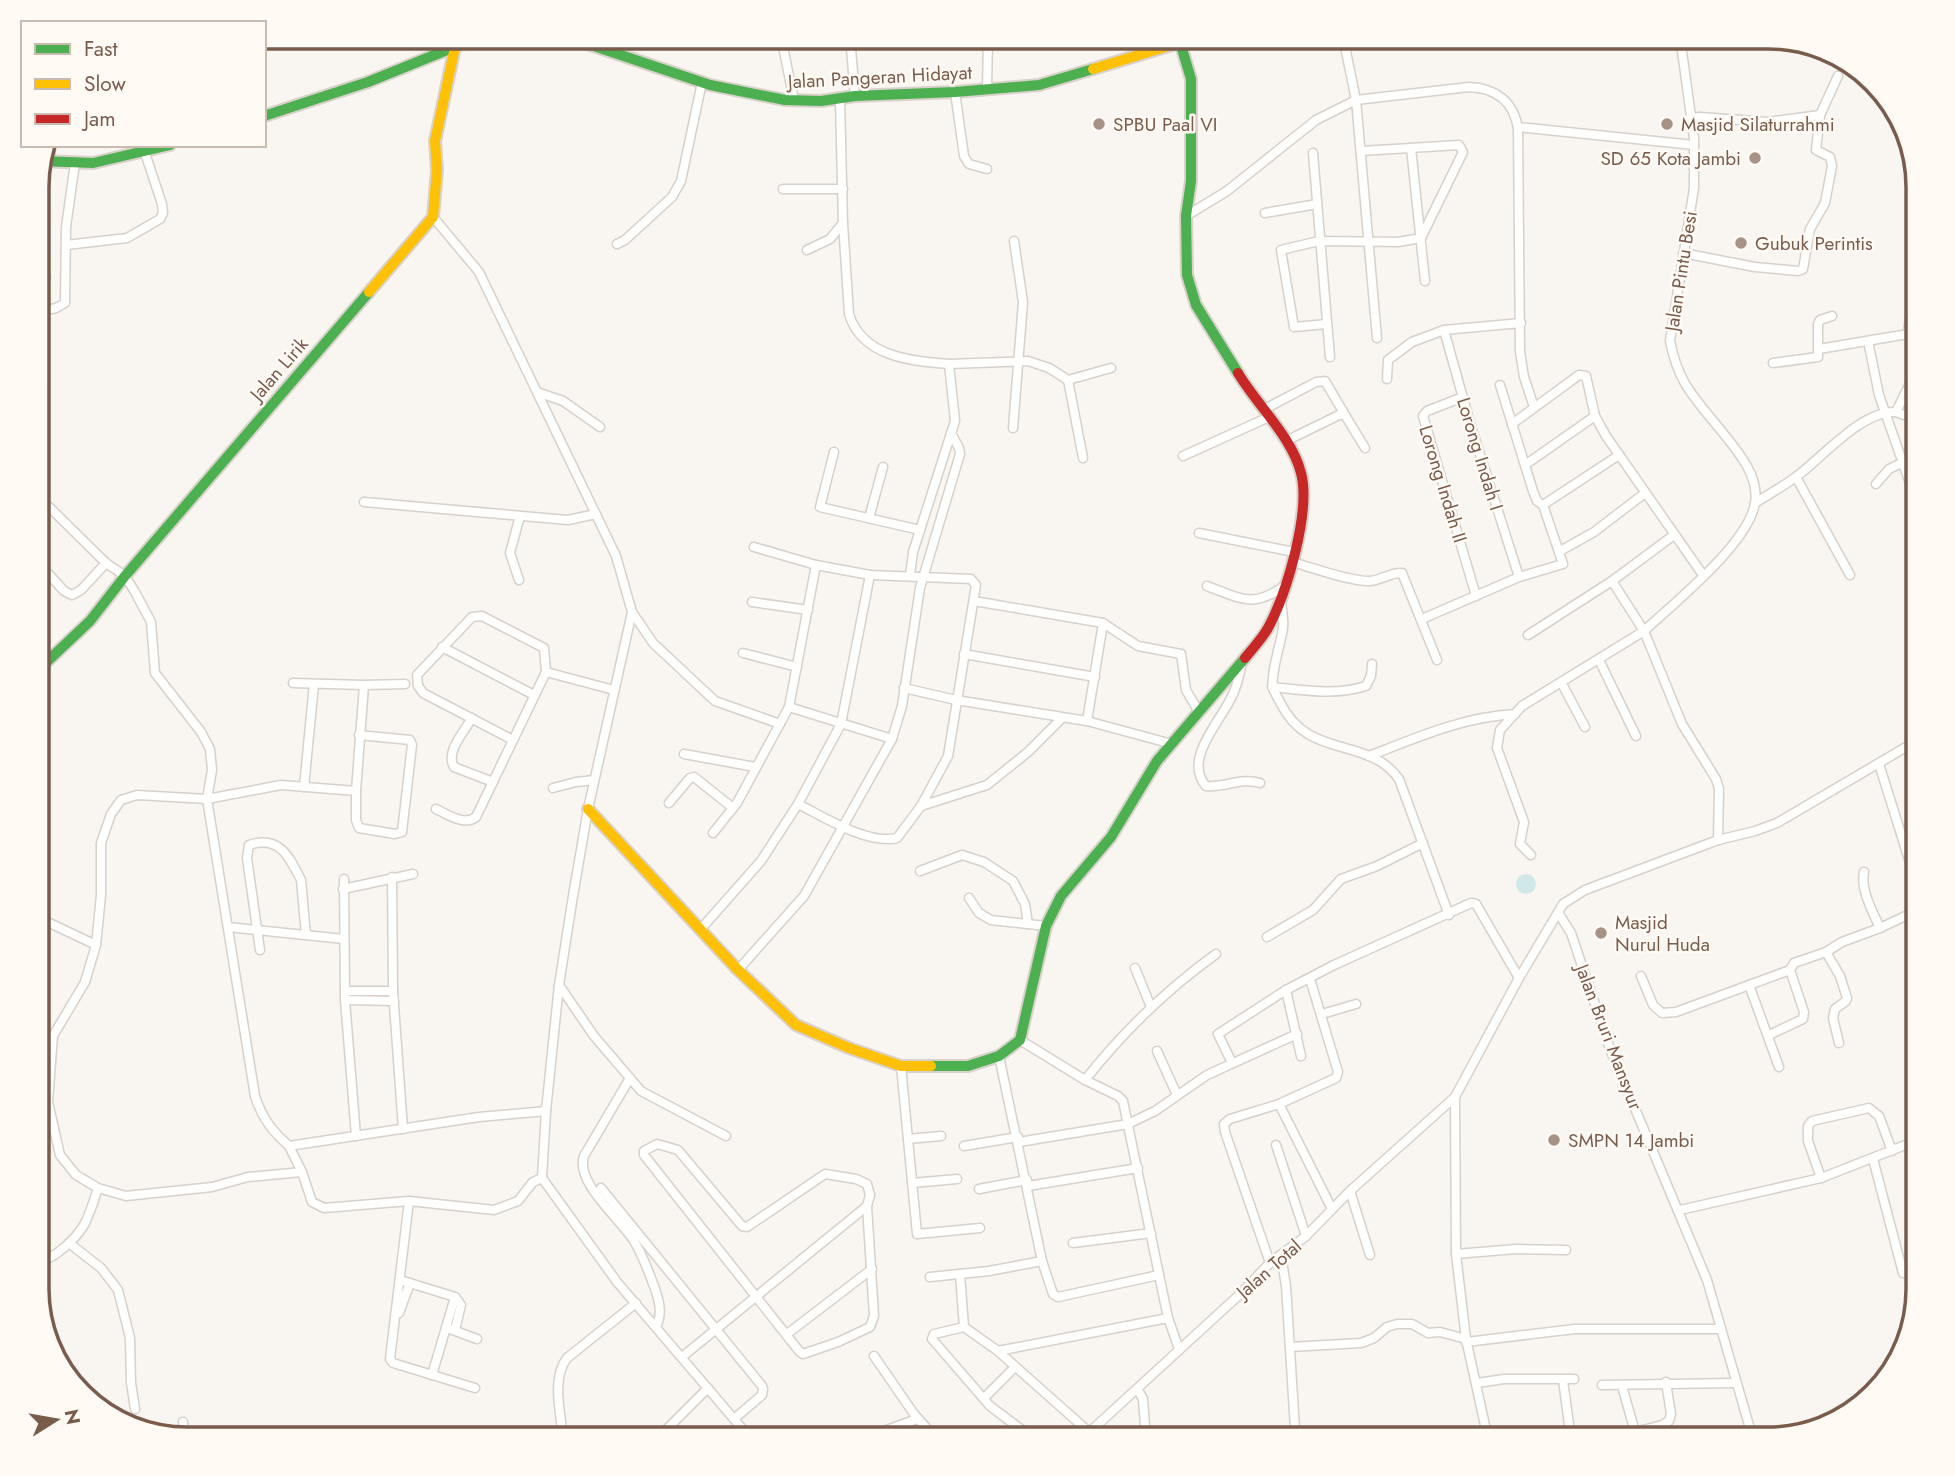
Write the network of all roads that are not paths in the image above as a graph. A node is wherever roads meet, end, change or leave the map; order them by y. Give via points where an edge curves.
1 (449, 49) edge
2 (454, 49) edge
3 (603, 49) edge
4 (783, 49) edge
5 (851, 49) edge
6 (988, 49) edge
7 (1156, 49) edge
8 (1182, 49) edge
9 (1345, 49) edge
10 (1681, 49) edge
11 (1153, 50) joint
12 (1838, 76) dead end
13 (702, 82) junction
14 (987, 90) junction
15 (955, 92) junction
16 (855, 96) junction
17 (794, 100) junction
18 (840, 100) junction
19 (1356, 100) junction
20 (1820, 114) junction
21 (266, 115) edge
22 (1690, 118) junction
23 (1518, 127) junction
24 (1694, 145) junction
25 (164, 147) edge
26 (1411, 148) junction
27 (1361, 151) junction
28 (145, 153) junction
29 (1313, 153) dead end
30 (52, 162) edge
31 (75, 163) junction
32 (987, 169) dead end
33 (783, 188) dead end
34 (843, 189) junction
35 (1317, 204) junction
36 (1265, 213) dead end
37 (1186, 216) junction
38 (433, 217) junction
39 (844, 223) junction
40 (1421, 238) junction
41 (1014, 241) dead end
42 (1320, 241) junction
43 (1370, 242) junction
44 (617, 244) dead end
45 (66, 245) junction
46 (807, 250) dead end
47 (1683, 253) junction
48 (1425, 281) dead end
49 (49, 310) edge
50 (1832, 316) dead end
51 (1521, 323) junction
52 (1327, 324) junction
53 (1444, 330) junction
54 (1906, 334) edge
55 (1377, 338) dead end
56 (1868, 341) junction
57 (1819, 349) junction
58 (1330, 357) dead end
59 (1018, 362) junction
60 (1773, 363) dead end
61 (949, 364) junction
62 (1111, 368) dead end
63 (1387, 379) dead end
64 (1068, 380) junction
65 (1500, 385) dead end
66 (537, 392) junction
67 (1906, 392) edge
68 (1463, 397) junction
69 (1534, 407) junction
70 (1885, 411) junction
71 (1896, 412) junction
72 (1266, 414) junction
73 (1345, 415) junction
74 (1595, 416) junction
75 (1906, 416) edge
76 (1511, 424) junction
77 (600, 427) dead end
78 (1013, 428) dead end
79 (951, 433) junction
80 (1286, 442) junction
81 (1365, 448) dead end
82 (834, 452) dead end
83 (1619, 455) junction
84 (1183, 456) dead end
85 (1083, 458) dead end
86 (1904, 462) junction
87 (1525, 465) junction
88 (883, 467) dead end
89 (1906, 469) edge
90 (1796, 477) junction
91 (1876, 484) dead end
92 (1645, 493) junction
93 (364, 502) dead end
94 (1755, 503) junction
95 (1543, 505) junction
96 (49, 507) edge
97 (596, 514) junction
98 (520, 516) junction
99 (869, 518) junction
100 (920, 530) junction
101 (1199, 533) dead end
102 (1674, 535) junction
103 (754, 547) dead end
104 (1560, 551) junction
105 (1293, 557) junction
106 (106, 563) junction
107 (816, 565) junction
108 (49, 574) edge
109 (870, 575) junction
110 (910, 575) junction
111 (1703, 575) junction
112 (1850, 575) dead end
113 (125, 576) junction
114 (924, 576) junction
115 (1519, 577) junction
116 (519, 580) dead end
117 (1612, 581) junction
118 (1287, 584) junction
119 (1207, 586) dead end
120 (1476, 596) junction
121 (1281, 598) junction
122 (974, 601) junction
123 (752, 602) dead end
124 (808, 610) junction
125 (632, 612) junction
126 (1422, 619) junction
127 (1103, 623) junction
128 (1644, 631) junction
129 (1528, 635) dead end
130 (442, 647) junction
131 (743, 653) dead end
132 (964, 654) junction
133 (49, 660) edge
134 (1437, 660) dead end
135 (1599, 660) junction
136 (1242, 661) junction
137 (1372, 664) dead end
138 (797, 667) junction
139 (546, 672) junction
140 (1095, 677) junction
141 (1561, 682) junction
142 (293, 683) dead end
143 (314, 684) junction
144 (405, 684) dead end
145 (364, 685) junction
146 (1272, 687) junction
147 (904, 688) junction
148 (614, 690) junction
149 (534, 695) junction
150 (956, 700) junction
151 (789, 707) junction
152 (1199, 712) junction
153 (1515, 714) junction
154 (472, 718) junction
155 (1062, 718) junction
156 (1087, 721) junction
157 (780, 724) junction
158 (841, 724) junction
159 (1585, 727) dead end
160 (359, 735) junction
161 (1636, 736) dead end
162 (892, 739) junction
163 (513, 740) junction
164 (1172, 744) junction
165 (1906, 747) edge
166 (684, 754) dead end
167 (1370, 756) junction
168 (1879, 764) junction
169 (755, 767) junction
170 (594, 780) junction
171 (493, 782) junction
172 (1260, 783) dead end
173 (304, 787) junction
174 (553, 788) dead end
175 (356, 791) junction
176 (207, 799) junction
177 (669, 803) dead end
178 (798, 804) junction
179 (921, 806) junction
180 (733, 808) junction
181 (436, 809) dead end
182 (588, 809) junction
183 (843, 827) junction
184 (713, 833) dead end
185 (1718, 840) junction
186 (1423, 843) junction
187 (1906, 851) edge
188 (1531, 855) dead end
189 (920, 871) dead end
190 (1864, 872) dead end
191 (413, 874) dead end
192 (392, 877) junction
193 (344, 879) dead end
194 (343, 889) junction
195 (969, 898) dead end
196 (1559, 914) junction
197 (1449, 915) junction
198 (1906, 916) edge
199 (49, 922) edge
200 (1028, 923) junction
201 (1046, 926) junction
202 (228, 927) junction
203 (1880, 928) junction
204 (700, 929) junction
205 (257, 931) junction
206 (306, 934) junction
207 (1268, 937) dead end
208 (344, 939) junction
209 (96, 945) junction
210 (260, 950) dead end
211 (1826, 952) junction
212 (1216, 954) dead end
213 (1135, 968) dead end
214 (738, 970) junction
215 (1790, 970) junction
216 (1641, 976) dead end
217 (1519, 978) junction
218 (1310, 979) junction
219 (559, 985) junction
220 (1749, 985) junction
221 (1286, 990) junction
222 (393, 991) junction
223 (345, 996) junction
224 (394, 1001) junction
225 (1356, 1003) dead end
226 (1151, 1007) junction
227 (1322, 1014) junction
228 (1297, 1034) junction
229 (1769, 1035) junction
230 (1020, 1040) junction
231 (1839, 1043) dead end
232 (1157, 1051) dead end
233 (999, 1056) junction
234 (1301, 1056) dead end
235 (1232, 1063) junction
236 (901, 1066) junction
237 (1779, 1067) dead end
238 (630, 1077) junction
239 (1085, 1080) junction
240 (49, 1089) edge
241 (1177, 1094) junction
242 (1455, 1097) junction
243 (1279, 1104) junction
244 (49, 1106) edge
245 (546, 1111) junction
246 (1129, 1124) junction
247 (403, 1129) junction
248 (356, 1136) junction
249 (726, 1136) dead end
250 (941, 1136) dead end
251 (908, 1139) junction
252 (1018, 1140) junction
253 (1276, 1145) dead end
254 (1906, 1145) edge
255 (289, 1146) junction
256 (964, 1146) dead end
257 (1892, 1151) junction
258 (1874, 1159) junction
259 (1138, 1168) junction
260 (302, 1172) junction
261 (541, 1178) junction
262 (1821, 1178) junction
263 (957, 1179) dead end
264 (912, 1183) junction
265 (1027, 1183) junction
266 (98, 1188) junction
267 (601, 1188) dead end
268 (979, 1189) dead end
269 (1350, 1191) junction
270 (409, 1201) junction
271 (867, 1206) junction
272 (1332, 1209) junction
273 (1680, 1210) junction
274 (980, 1228) dead end
275 (1151, 1233) junction
276 (1306, 1236) junction
277 (69, 1243) junction
278 (1073, 1243) dead end
279 (1566, 1250) dead end
280 (1455, 1254) junction
281 (1281, 1255) junction
282 (1370, 1255) dead end
283 (49, 1259) edge
284 (1042, 1261) junction
285 (1270, 1263) junction
286 (872, 1269) junction
287 (1903, 1273) dead end
288 (960, 1274) junction
289 (1159, 1275) junction
290 (930, 1277) dead end
291 (400, 1280) junction
292 (410, 1283) junction
293 (756, 1296) junction
294 (636, 1303) junction
295 (1168, 1318) junction
296 (656, 1327) junction
297 (964, 1327) junction
298 (451, 1329) junction
299 (715, 1329) junction
300 (1721, 1329) junction
301 (393, 1330) junction
302 (788, 1334) junction
303 (477, 1339) dead end
304 (1466, 1340) junction
305 (1290, 1347) junction
306 (1179, 1349) junction
307 (998, 1352) junction
308 (874, 1356) dead end
309 (682, 1357) junction
310 (1015, 1367) junction
311 (432, 1375) junction
312 (1574, 1379) dead end
313 (1563, 1380) junction
314 (1477, 1382) junction
315 (1667, 1382) junction
316 (1735, 1383) junction
317 (1602, 1385) dead end
318 (1622, 1386) junction
319 (475, 1388) dead end
320 (708, 1388) junction
321 (1138, 1390) junction
322 (984, 1398) junction
323 (135, 1409) dead end
324 (734, 1419) junction
325 (917, 1419) junction
326 (183, 1422) dead end
327 (183, 1427) edge
328 (562, 1427) edge
329 (669, 1427) edge
330 (741, 1427) edge
331 (895, 1427) edge
332 (925, 1427) edge
333 (1018, 1427) edge
334 (1083, 1427) edge
335 (1095, 1427) edge
336 (1145, 1427) edge
337 (1294, 1427) edge
338 (1486, 1427) edge
339 (1569, 1427) edge
340 (1633, 1427) edge
341 (1657, 1427) edge
342 (1749, 1427) edge

1 - 21 main road
2 - 38 main road via 435,141 438,170
3 - 13 main road, Jalan Pangeran Hidayat
4 - 17 street
5 - 16 street
6 - 14 street
7 - 11 main road, Jalan Pangeran Hidayat
8 - 37 main road via 1191,79 1191,181
9 - 19 street
10 - 22 street, Jalan Pintu Besi
11 - 14 main road, Jalan Pangeran Hidayat via 1039,85
12 - 20 street
13 - 17 main road, Jalan Pangeran Hidayat via 729,91
13 - 44 street via 681,181 672,197
14 - 15 main road, Jalan Pangeran Hidayat
15 - 16 main road, Jalan Pangeran Hidayat
15 - 32 street via 964,156 969,164
16 - 18 main road, Jalan Pangeran Hidayat
17 - 18 main road, Jalan Pangeran Hidayat
18 - 34 street
19 - 23 street via 1485,88 1512,107
19 - 27 street
19 - 37 street via 1316,121 1227,191
20 - 22 street via 1775,122
20 - 47 street via 1816,150 1830,157 1832,166 1825,203 1810,229 1803,269 1755,267
22 - 24 street, Jalan Pintu Besi
23 - 24 street
23 - 51 street
24 - 47 street, Jalan Pintu Besi via 1695,188
25 - 28 main road
26 - 27 street
26 - 40 street
26 - 40 street via 1460,145 1463,152
27 - 43 street
28 - 31 main road
28 - 45 street via 162,204 160,219 127,238
29 - 35 street
30 - 31 main road
31 - 45 street
33 - 34 street
34 - 39 street
35 - 36 street
35 - 42 street
37 - 72 main road via 1187,275 1196,305
38 - 66 street via 479,272
38 - 113 main road, Jalan Lirik
39 - 46 street via 830,239
39 - 61 street via 853,327 870,345 907,360
40 - 43 street
40 - 48 street
41 - 59 street via 1023,302
42 - 43 street
42 - 52 street
42 - 52 street via 1281,250 1294,327
43 - 55 street
45 - 49 street via 65,303
47 - 94 street, Jalan Pintu Besi via 1670,341 1674,365 1683,384 1747,467
50 - 57 street via 1818,324
51 - 53 street
51 - 69 street via 1521,363
52 - 58 street
53 - 63 street via 1412,342 1388,360
53 - 68 street, Lorong Indah I
54 - 56 street
56 - 57 street
56 - 70 street
57 - 60 street via 1816,358
59 - 61 street
59 - 64 street via 1049,368
59 - 78 street
61 - 79 street via 955,421
62 - 64 street
64 - 85 street
65 - 76 street
66 - 77 street via 563,401
66 - 97 street
67 - 71 street
68 - 115 street, Lorong Indah I
68 - 120 street, Lorong Indah II via 1423,416
69 - 74 street via 1583,374
69 - 76 street
70 - 71 street
70 - 86 street
70 - 90 street via 1837,442
71 - 75 street
72 - 73 street via 1316,382 1325,381
72 - 80 main road
72 - 84 street
73 - 80 street
73 - 81 street
74 - 83 street
74 - 87 street
76 - 87 street
79 - 100 street
79 - 114 street via 960,454
80 - 105 main road via 1301,471 1305,499
82 - 99 street via 820,507
83 - 92 street
83 - 95 street
86 - 89 street
86 - 91 street via 1889,468
87 - 95 street via 1537,501
88 - 99 street
90 - 94 street
90 - 112 street
92 - 102 street
92 - 104 street
93 - 98 street
94 - 111 street via 1745,526
95 - 104 street
96 - 106 street
97 - 98 street via 568,520
97 - 125 street via 616,556
98 - 116 street via 510,553
99 - 100 street
100 - 110 street
101 - 105 street
102 - 111 street
102 - 117 street
103 - 107 street
104 - 115 street via 1562,566
105 - 118 main road
105 - 126 street via 1366,582 1402,573
106 - 108 street via 72,595
106 - 113 street
107 - 109 street
107 - 124 street
109 - 110 street
109 - 158 street
110 - 114 street
111 - 128 street
113 - 133 main road, Jalan Lirik via 90,621
113 - 176 street via 151,622 155,673 211,749
114 - 122 street via 971,579 976,585
114 - 147 street
115 - 120 street
117 - 128 street
117 - 129 street
118 - 119 street via 1260,601
118 - 121 main road
120 - 126 street
121 - 136 main road via 1267,630
121 - 146 street via 1283,625
122 - 127 street
122 - 132 street
123 - 124 street
124 - 138 street
125 - 148 street
125 - 157 street via 653,643 715,701
126 - 134 street
127 - 140 street
127 - 152 street via 1138,646 1181,654 1186,690
128 - 135 street
128 - 185 street via 1682,724 1716,779
130 - 139 street via 472,617 482,616 544,648
130 - 149 street
130 - 154 street via 417,675 418,686
131 - 138 street
132 - 140 street
132 - 150 street
135 - 141 street
135 - 161 street
136 - 152 main road
136 - 172 street via 1234,692 1203,747 1198,768 1206,786 1250,780
137 - 146 street via 1366,686 1352,691 1334,694
138 - 151 street
139 - 148 street
139 - 149 street
140 - 156 street
141 - 153 street
141 - 159 street
142 - 143 street
143 - 145 street
143 - 173 street
144 - 145 street
145 - 160 street
146 - 167 street via 1288,718 1303,733
147 - 150 street
147 - 162 street
148 - 170 street
149 - 163 street
150 - 155 street
150 - 179 street via 948,756
151 - 157 street
151 - 158 street
152 - 164 main road
153 - 167 street via 1453,724
153 - 188 street via 1497,735 1497,748 1524,822 1520,844
154 - 163 street
154 - 171 street via 450,761 454,767
155 - 156 street
155 - 179 street via 987,785
156 - 164 street
157 - 169 street
158 - 162 street
158 - 178 street
160 - 175 street
160 - 175 street via 410,740 402,832 359,828
162 - 183 street
163 - 171 street
164 - 201 main road via 1111,837 1062,896
165 - 168 street
166 - 169 street
167 - 186 street via 1391,768 1399,779
168 - 185 street via 1777,823
168 - 187 street
169 - 180 street
170 - 174 street
170 - 182 street
171 - 181 street via 471,821
173 - 175 street
173 - 176 street via 281,785
176 - 202 street
176 - 209 street via 137,794 121,800 101,843
177 - 180 street via 694,777
178 - 183 street
178 - 204 street via 761,861
179 - 183 street via 897,838 882,840
180 - 184 street
182 - 204 main road
182 - 219 street
183 - 214 street via 804,896
185 - 196 street via 1585,890 1563,904
186 - 197 street
186 - 207 street via 1341,879 1313,910
189 - 200 street via 962,855 984,862 1013,881 1025,904
190 - 203 street via 1862,881
191 - 192 street
192 - 194 street
192 - 222 street
193 - 194 street
194 - 208 street
195 - 200 street via 979,913 991,920
196 - 217 street
196 - 273 street, Jalan Bruri Mansyur via 1571,933 1610,1049
197 - 217 street via 1475,904
197 - 218 street
198 - 203 street
199 - 209 street
200 - 201 street
201 - 230 main road
202 - 205 street
202 - 255 street via 260,1114
203 - 211 street
204 - 214 main road
205 - 206 street
205 - 206 street via 247,858 249,845 267,842 280,848 301,880
205 - 210 street
206 - 208 street
208 - 223 street
209 - 240 street via 85,982 53,1036
211 - 215 street via 1794,963
211 - 231 street via 1847,998 1835,1009 1833,1018
212 - 226 street
213 - 226 street
214 - 236 main road via 796,1025
215 - 220 street
215 - 229 street via 1803,1019
216 - 220 street via 1653,1005 1662,1013
217 - 242 street
218 - 221 street
218 - 227 street
219 - 238 street
219 - 245 street
220 - 229 street
221 - 228 street
221 - 235 street via 1218,1034
222 - 223 street
222 - 224 street
223 - 224 street
223 - 248 street
224 - 247 street
225 - 227 street
226 - 239 street
227 - 243 street via 1336,1078
228 - 234 street
228 - 235 street
229 - 237 street
230 - 233 main road
230 - 239 street
232 - 241 street
233 - 236 main road via 968,1066
233 - 252 street
235 - 241 street
236 - 251 street
238 - 249 street via 641,1091
238 - 296 street via 582,1167 592,1189 639,1250 660,1300
239 - 246 street via 1118,1096
241 - 246 street
242 - 269 street, Jalan Total
242 - 280 street
243 - 272 street
243 - 285 street via 1224,1124
244 - 266 street via 60,1155 76,1175
245 - 247 street
245 - 261 street
246 - 252 street
246 - 259 street
247 - 248 street
248 - 255 street
250 - 251 street
251 - 264 street
252 - 256 street
252 - 265 street
253 - 276 street
254 - 257 street
255 - 260 street
257 - 258 street
257 - 262 street via 1875,1111 1869,1108 1812,1121 1808,1141
258 - 262 street
258 - 287 street
259 - 265 street
259 - 275 street
260 - 266 street via 126,1196
260 - 270 street via 312,1202 324,1208
261 - 270 street via 519,1201 494,1210
261 - 294 street
262 - 273 street
263 - 264 street
264 - 274 street via 917,1234
265 - 268 street
265 - 284 street
266 - 277 street via 84,1224
267 - 299 street
269 - 272 street, Jalan Total
269 - 282 street
270 - 291 street
271 - 286 street
271 - 293 street
271 - 293 street via 867,1184 825,1174 747,1227 742,1226 678,1150 657,1144 644,1151
272 - 276 street, Jalan Total
273 - 300 street, Jalan Bruri Mansyur
275 - 278 street
275 - 289 street
276 - 281 street, Jalan Total
277 - 283 street
277 - 323 street via 101,1268 118,1290 130,1338
279 - 280 street
280 - 304 street
281 - 285 street, Jalan Total
281 - 305 street
284 - 288 street
284 - 289 street via 1049,1287 1058,1297
285 - 306 street, Jalan Total
286 - 302 street
286 - 302 street via 870,1327 803,1354
288 - 290 street
288 - 297 street
289 - 295 street
291 - 292 street
291 - 301 street
292 - 298 street via 455,1297 461,1305
292 - 301 street
293 - 299 street
293 - 302 street
294 - 296 street
294 - 328 street via 560,1368
295 - 306 street
295 - 307 street
296 - 309 street
297 - 307 street
297 - 322 street via 934,1334 932,1339
298 - 303 street
298 - 311 street
299 - 309 street
299 - 324 street via 764,1390
300 - 304 street via 1576,1329
300 - 316 street, Jalan Bruri Mansyur
301 - 311 street via 393,1363
304 - 305 street via 1397,1324 1361,1343
304 - 314 street
305 - 337 street
306 - 321 street, Jalan Total
307 - 310 street
308 - 325 street
309 - 320 street
310 - 322 street
310 - 334 street
311 - 319 street
312 - 313 street
313 - 314 street
313 - 339 street
314 - 338 street
315 - 316 street
315 - 318 street
315 - 341 street via 1671,1414 1669,1421
316 - 342 street, Jalan Bruri Mansyur
317 - 318 street
318 - 340 street
320 - 324 street
320 - 329 street
321 - 335 street, Jalan Total
321 - 336 street
322 - 333 street
324 - 330 street
325 - 331 street
325 - 332 street
326 - 327 street

